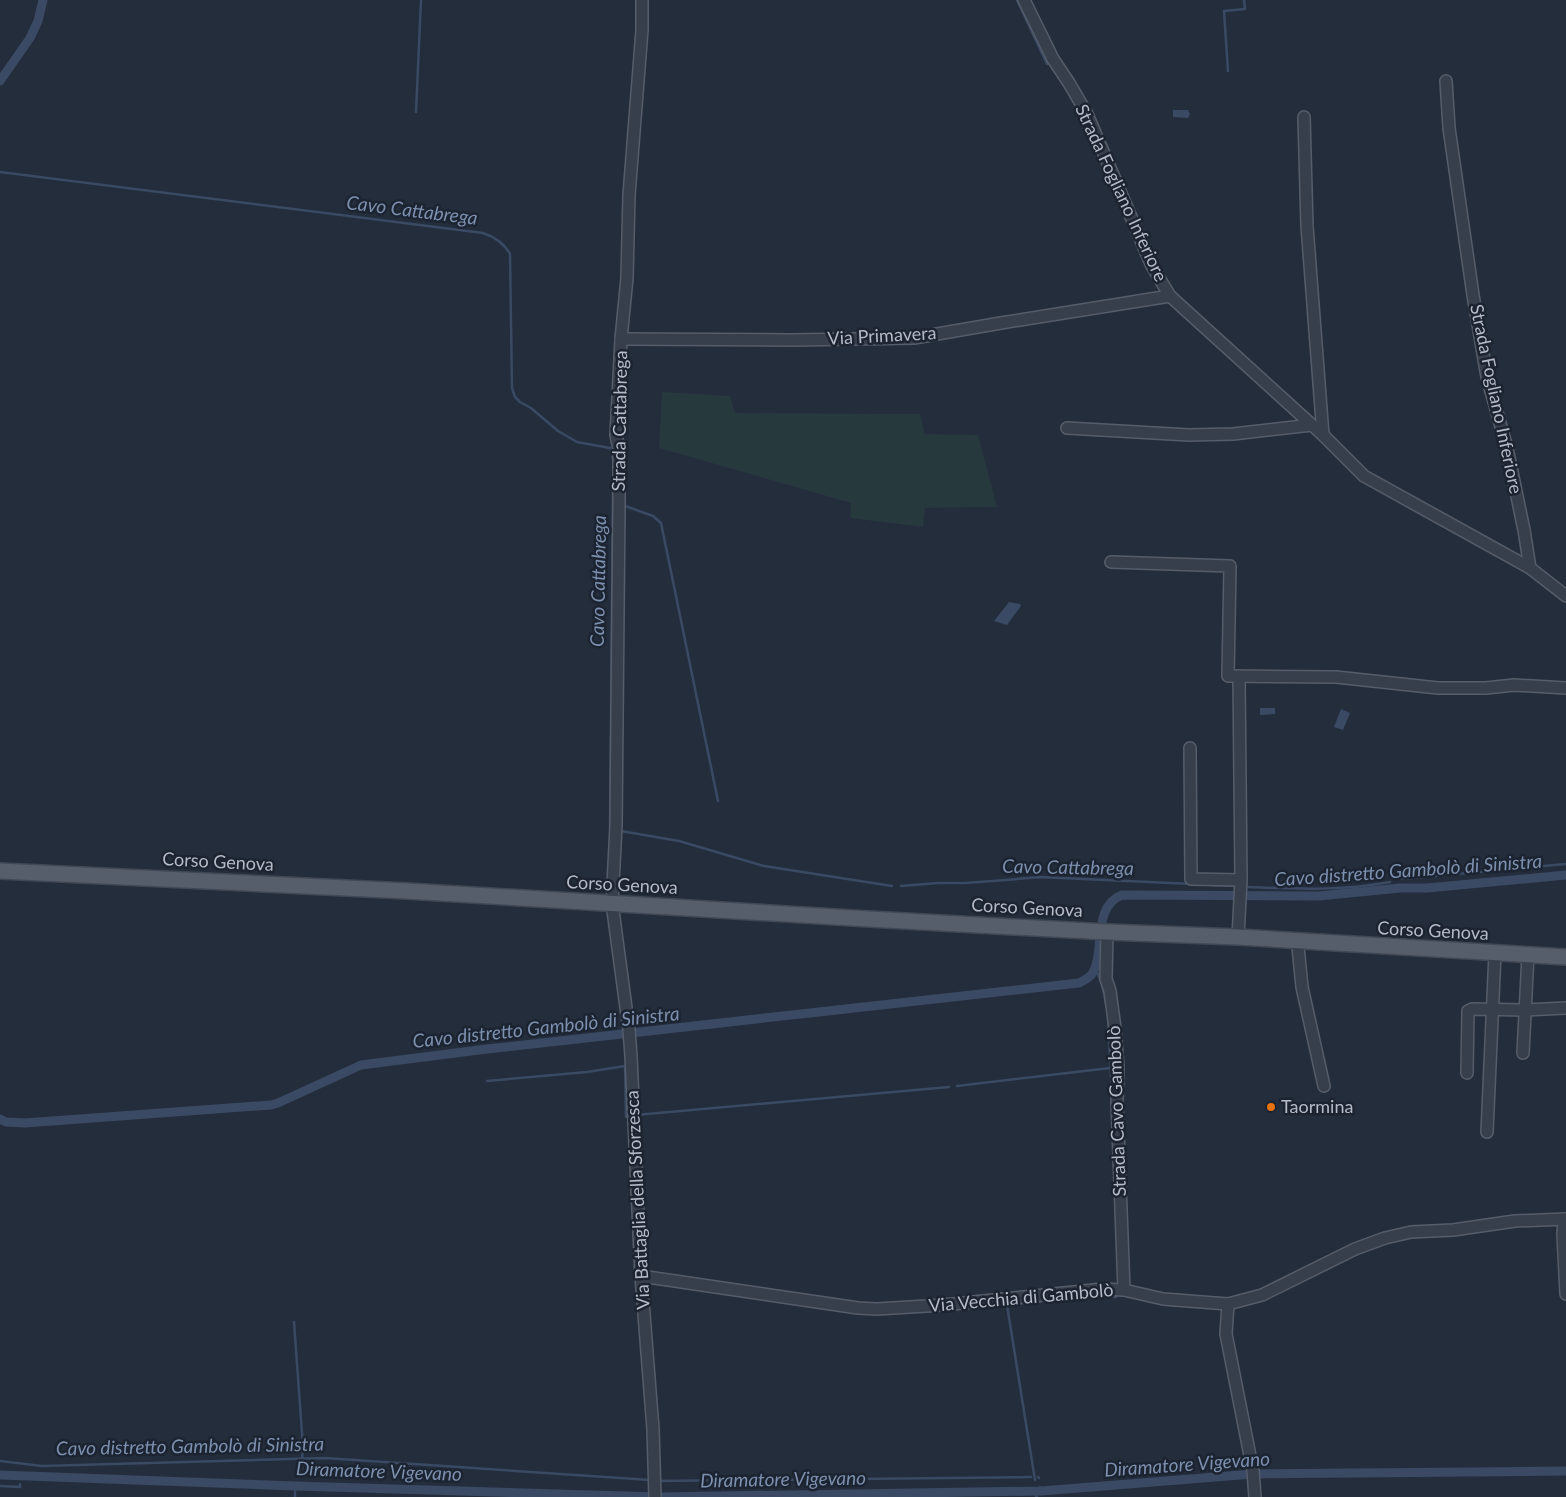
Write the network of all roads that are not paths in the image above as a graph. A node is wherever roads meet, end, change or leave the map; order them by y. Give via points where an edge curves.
1 (642, 0) edge
2 (1024, 0) edge
3 (1446, 81) dead end
4 (1304, 116) dead end
5 (1170, 296) junction
6 (621, 339) junction
7 (1312, 425) junction
8 (1066, 428) dead end
9 (1323, 436) junction
10 (1110, 562) dead end
11 (1530, 568) junction
12 (1566, 596) edge
13 (1234, 676) junction
14 (1566, 688) edge
15 (1190, 748) dead end
16 (2, 871) edge
17 (1240, 890) junction
18 (612, 903) junction
19 (1102, 932) junction
20 (1238, 937) junction
21 (1299, 941) junction
22 (1495, 953) junction
23 (1528, 955) junction
24 (1566, 957) edge
25 (1493, 1008) junction
26 (1566, 1008) edge
27 (1525, 1010) junction
28 (1523, 1053) dead end
29 (1467, 1073) dead end
30 (1324, 1086) dead end
31 (1487, 1132) dead end
32 (1565, 1219) edge
33 (641, 1276) junction
34 (1124, 1290) junction
35 (1566, 1294) edge
36 (1228, 1304) junction
37 (655, 1494) edge
38 (1255, 1497) edge

1 - 6 street, Strada Cattabrega
2 - 5 street, Strada Fogliano Inferiore via 1053,59 1087,114 1152,266
3 - 11 street, Strada Fogliano Inferiore via 1448,128 1473,295
4 - 9 street via 1307,226
5 - 6 street, Via Primavera via 914,338
5 - 7 street, Strada Fogliano Inferiore
6 - 18 street, Strada Cattabrega via 616,434 619,505 616,826
7 - 8 street via 1233,434 1189,435
7 - 9 street, Strada Fogliano Inferiore
9 - 11 street, Strada Fogliano Inferiore via 1364,476
10 - 13 street via 1230,566
11 - 12 street, Strada Fogliano Inferiore
13 - 14 street via 1336,677 1438,688 1514,685
13 - 17 street
15 - 17 street via 1191,879
16 - 18 main road, Corso Genova
17 - 20 street
18 - 19 main road, Corso Genova
18 - 33 street, Via Battaglia della Sforzesca via 629,1034
19 - 20 main road, Corso Genova
19 - 34 street, Strada Cavo Gambolò via 1118,1068
20 - 21 main road, Corso Genova
21 - 22 main road, Corso Genova
21 - 30 street via 1302,987
22 - 23 main road, Corso Genova
22 - 25 street
23 - 24 main road, Corso Genova
23 - 27 street
25 - 27 street
25 - 29 street via 1468,1011
25 - 31 street
26 - 27 street
27 - 28 street
32 - 35 street
32 - 36 street, Via Vecchia di Gambolò via 1515,1221 1411,1232 1385,1238 1262,1295
33 - 34 street, Via Vecchia di Gambolò via 877,1309 1088,1290
33 - 37 street, Via Battaglia della Sforzesca
34 - 36 street, Via Vecchia di Gambolò via 1163,1299
36 - 38 street via 1226,1334

